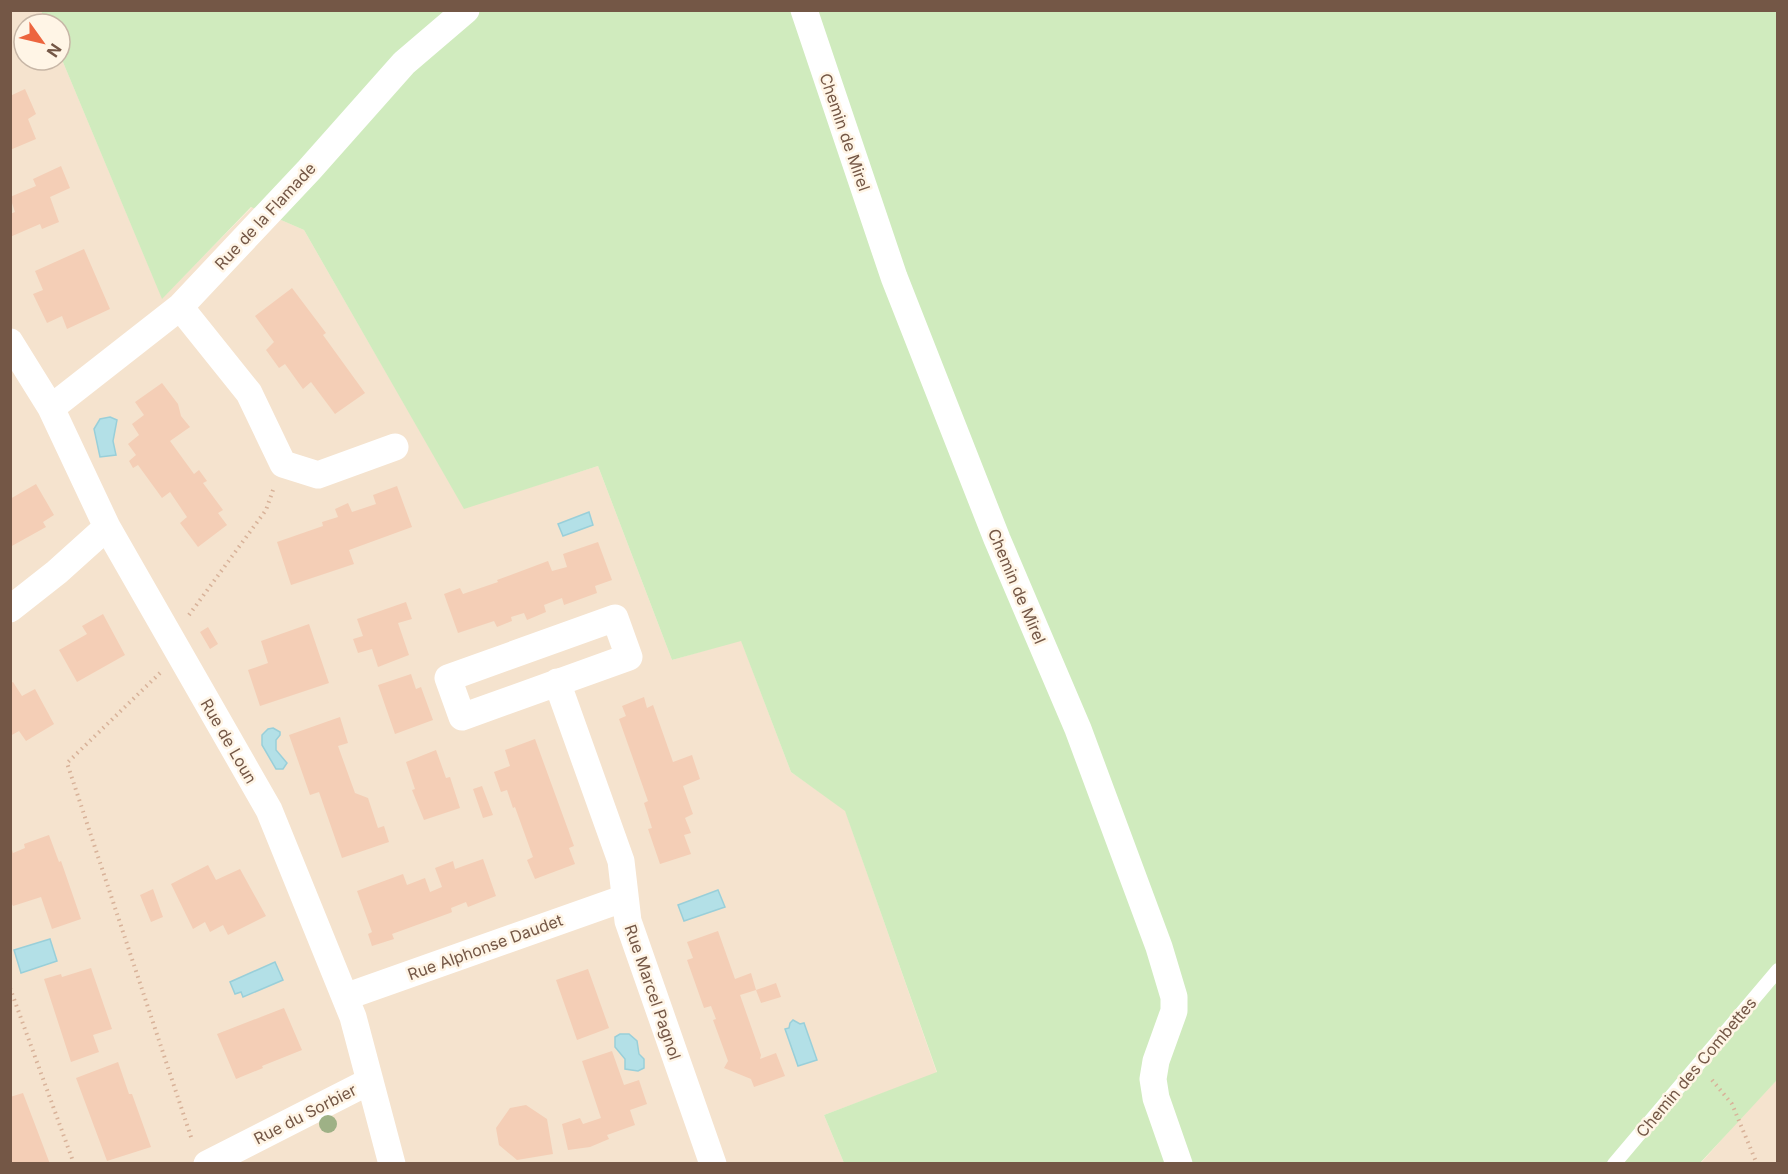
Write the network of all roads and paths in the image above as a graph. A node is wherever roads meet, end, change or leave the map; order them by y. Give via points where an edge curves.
1 (466, 10) edge
2 (804, 10) edge
3 (180, 307) junction
4 (10, 342) edge
5 (51, 408) junction
6 (395, 447) dead end
7 (283, 464) junction
8 (107, 527) junction
9 (10, 609) edge
10 (175, 647) junction
11 (557, 682) junction
12 (625, 898) junction
13 (1778, 970) edge
14 (10, 988) edge
15 (345, 997) junction
16 (1699, 1064) junction
17 (370, 1081) junction
18 (192, 1141) dead end
19 (74, 1164) edge
20 (207, 1164) edge
21 (392, 1164) edge
22 (712, 1164) edge
23 (1179, 1164) edge
24 (1614, 1164) edge
25 (1757, 1164) edge

1 - 3 street, Rue de la Flamade via 405,63
2 - 23 street, Chemin de Mirel via 894,277 997,539 1078,729 1159,947 1174,997 1174,1011 1153,1079
3 - 5 street, Rue de la Flamade
3 - 7 street via 249,393
4 - 5 street, Rue de Loun
5 - 8 street, Rue de Loun
6 - 7 street via 318,476
7 - 10 path via 266,510
8 - 9 street
8 - 10 street, Rue de Loun
10 - 15 street, Rue de Loun via 268,810
10 - 18 path via 67,763
11 - 11 street via 629,657 615,618 448,678 462,717
11 - 12 street, Rue Marcel Pagnol via 621,861
12 - 15 street, Rue Alphonse Daudet
12 - 22 street, Rue Marcel Pagnol via 628,921
13 - 16 lane, Chemin des Combettes
14 - 19 path
15 - 17 street, Rue de Loun
16 - 24 lane, Chemin des Combettes
16 - 25 path via 1732,1104
17 - 20 street, Rue du Sorbier
17 - 21 street, Rue de Loun

